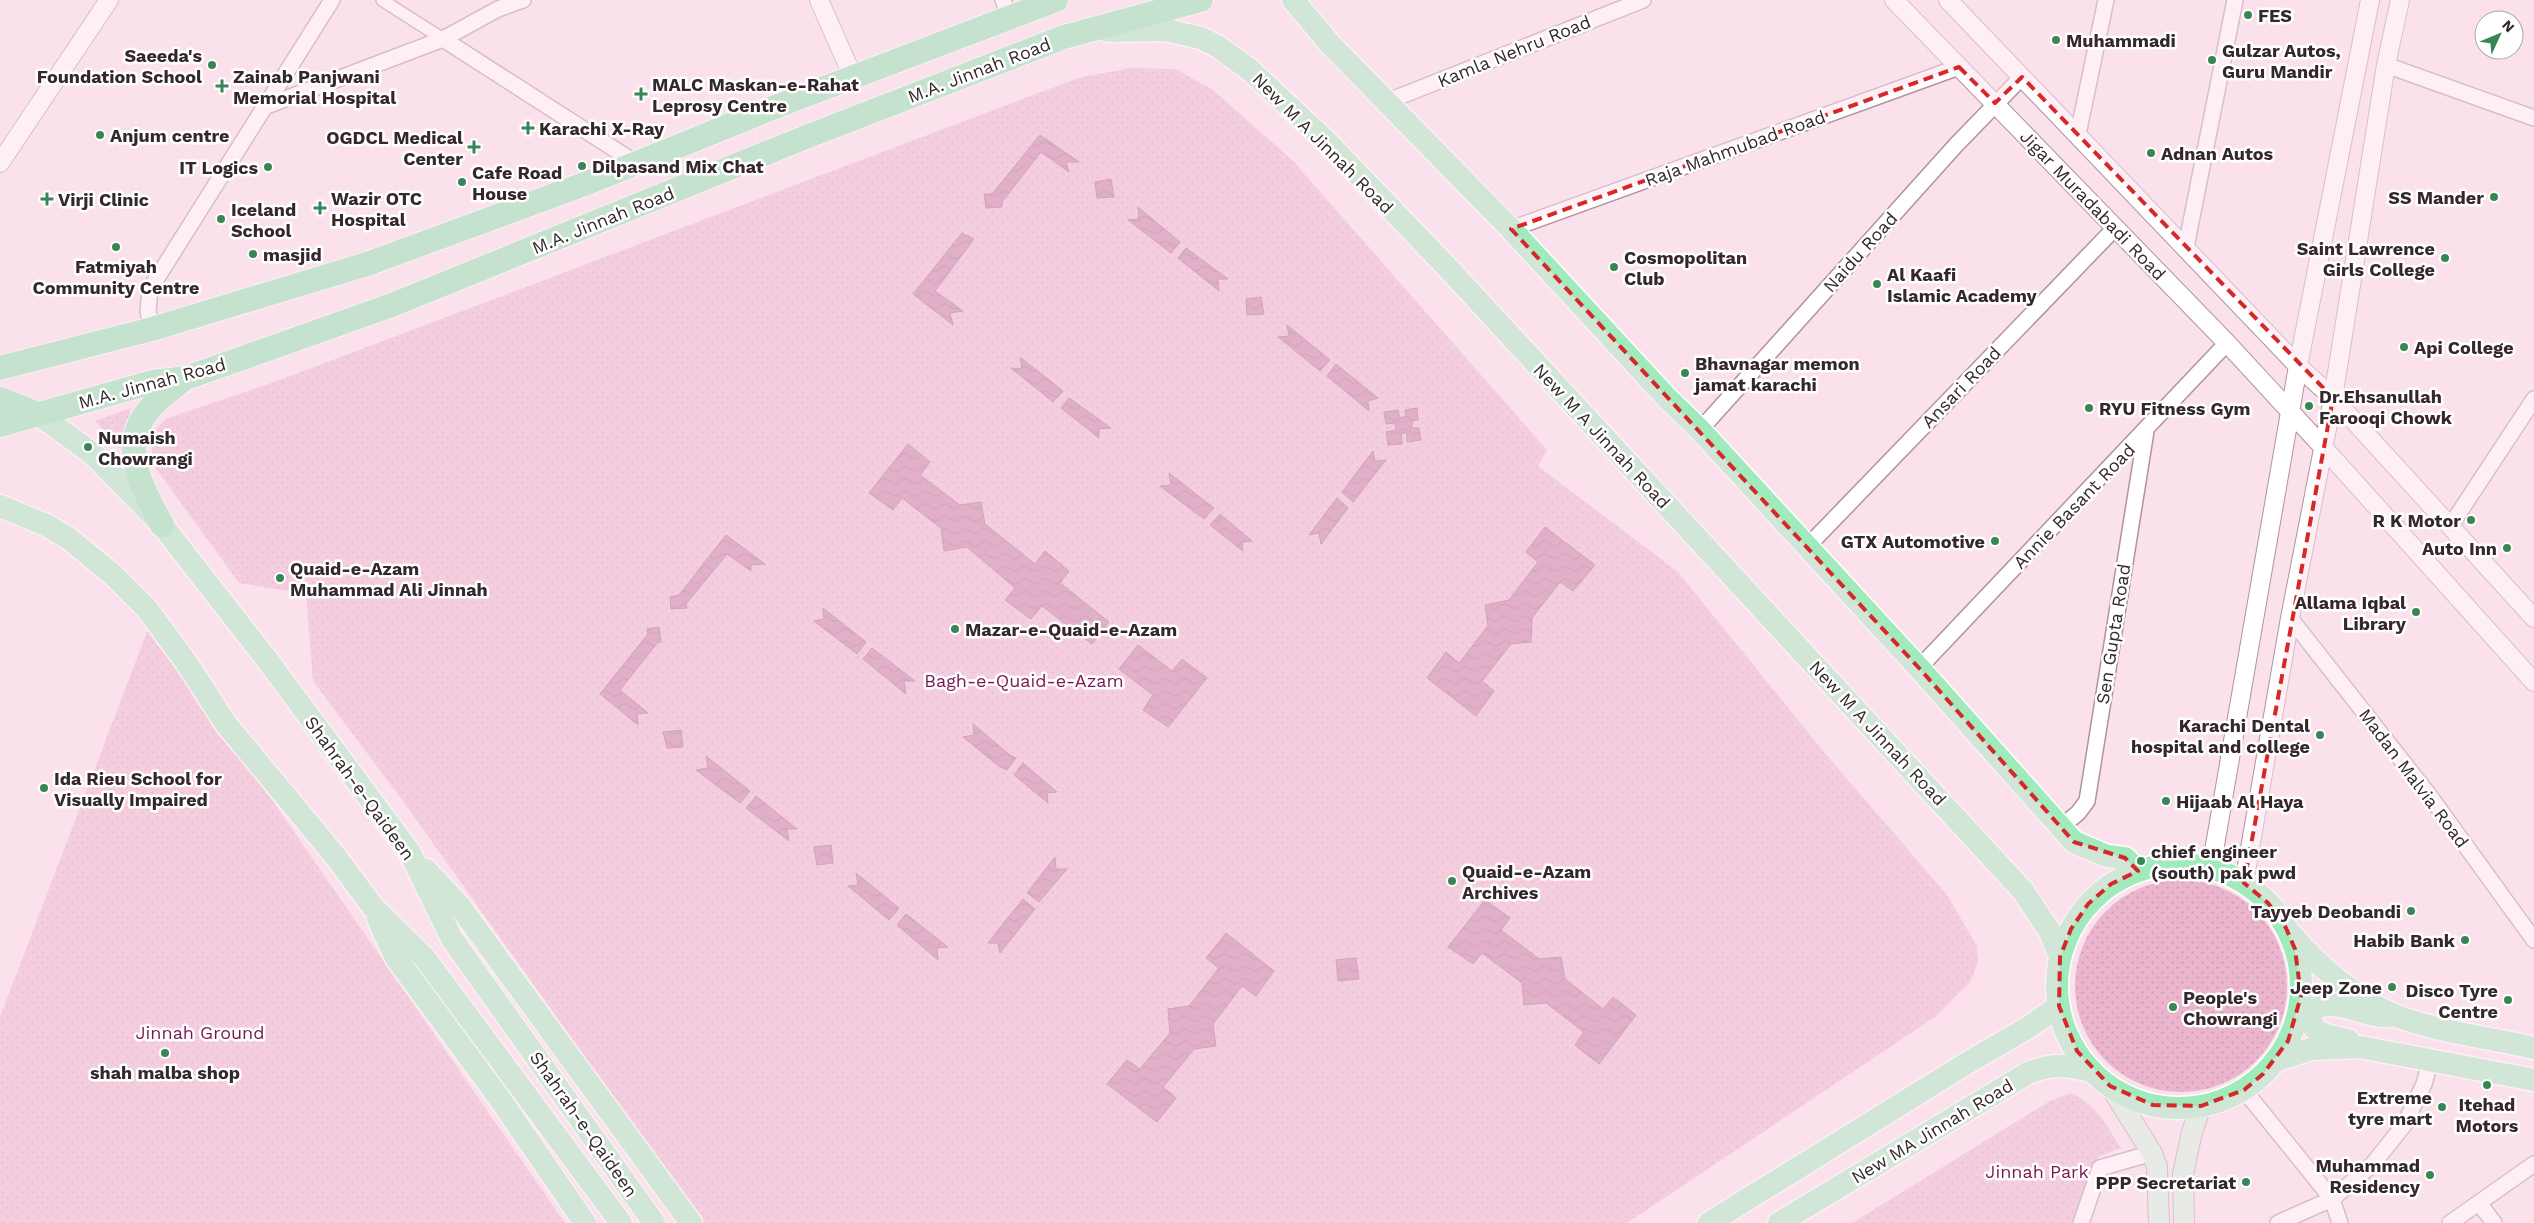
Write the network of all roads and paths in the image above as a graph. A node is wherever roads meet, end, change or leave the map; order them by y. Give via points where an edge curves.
1 (109, 0) edge
2 (332, 0) edge
3 (382, 0) edge
4 (523, 0) edge
5 (819, 0) edge
6 (1056, 0) edge
7 (1201, 0) edge
8 (1293, 0) edge
9 (1642, 0) edge
10 (1894, 0) edge
11 (1948, 0) edge
12 (2106, 0) edge
13 (2235, 0) edge
14 (2370, 0) edge
15 (2400, 0) edge
16 (501, 4) edge
17 (1164, 5) edge
18 (1006, 9) edge
19 (1073, 34) junction
20 (1201, 38) junction
21 (443, 39) junction
22 (2386, 65) junction
23 (1958, 67) junction
24 (853, 77) junction
25 (2022, 77) junction
26 (1386, 102) junction
27 (1995, 103) junction
28 (264, 107) junction
29 (2534, 118) edge
30 (2078, 134) junction
31 (0, 163) edge
32 (636, 163) junction
33 (2115, 228) junction
34 (1511, 229) junction
35 (2186, 247) junction
36 (152, 330) junction
37 (2227, 343) junction
38 (2298, 366) junction
39 (0, 368) edge
40 (186, 378) junction
41 (2333, 398) junction
42 (0, 399) edge
43 (2534, 399) edge
44 (2291, 412) junction
45 (38, 414) junction
46 (0, 425) edge
47 (1700, 430) junction
48 (2146, 430) junction
49 (2322, 446) junction
50 (0, 506) edge
51 (162, 525) junction
52 (2451, 525) junction
53 (1807, 547) junction
54 (2290, 618) junction
55 (2534, 618) edge
56 (1919, 668) junction
57 (2534, 682) edge
58 (2061, 827) junction
59 (410, 852) junction
60 (2211, 868) junction
61 (2138, 871) junction
62 (2244, 883) junction
63 (373, 907) junction
64 (2286, 928) junction
65 (452, 939) junction
66 (2534, 940) edge
67 (424, 957) junction
68 (2060, 957) junction
69 (2059, 1006) junction
70 (2398, 1016) junction
71 (2360, 1047) junction
72 (2534, 1048) edge
73 (2431, 1059) junction
74 (2275, 1061) junction
75 (2092, 1070) junction
76 (2534, 1080) edge
77 (2110, 1086) junction
78 (2244, 1090) junction
79 (2201, 1106) junction
80 (2152, 1153) junction
81 (2534, 1164) edge
82 (2332, 1199) junction
83 (2479, 1203) junction
84 (585, 1223) edge
85 (621, 1223) edge
86 (654, 1223) edge
87 (691, 1223) edge
88 (1709, 1223) edge
89 (1779, 1223) edge
90 (2081, 1223) edge
91 (2159, 1223) edge
92 (2184, 1223) edge
93 (2278, 1223) edge
94 (2340, 1223) edge
95 (2450, 1223) edge
96 (2494, 1223) edge

1 - 31 street
2 - 28 street
3 - 21 street
4 - 16 street
5 - 24 street
6 - 18 highway
7 - 17 highway, M.A. Jinnah Road
8 - 26 main road
9 - 26 street, Kamla Nehru Road
10 - 23 street, Jigar Muradabadi Road
11 - 25 street
12 - 30 street
13 - 35 street
14 - 38 street
15 - 22 street
16 - 21 street
17 - 19 highway, M.A. Jinnah Road
17 - 20 main road
18 - 24 highway
19 - 20 main road, New M A Jinnah Road via 1145,29
19 - 40 highway, M.A. Jinnah Road via 392,305
20 - 68 main road, New M A Jinnah Road via 1234,58 1326,141 1446,266 2023,891 2050,932
21 - 28 street
21 - 32 street
22 - 29 street
22 - 41 street
23 - 27 street, Jigar Muradabadi Road
23 - 34 street, Raja Mahmubad Road
24 - 32 highway
25 - 27 street, Naidu Road
25 - 30 street
26 - 34 main road
27 - 33 street, Jigar Muradabadi Road
27 - 47 street, Naidu Road
28 - 36 street via 150,290 148,311
30 - 35 street
32 - 36 highway via 367,264
33 - 37 street, Jigar Muradabadi Road
33 - 53 street, Ansari Road
34 - 47 main road
35 - 38 street
36 - 39 highway
37 - 44 street, Jigar Muradabadi Road
37 - 48 street, Annie Basant Road
38 - 41 street
38 - 44 street
40 - 45 highway, M.A. Jinnah Road via 153,382
40 - 51 highway via 147,411 135,435 133,457 142,485
41 - 49 street
41 - 52 street
42 - 45 highway
43 - 52 street
44 - 49 street, Jigar Muradabadi Road
44 - 60 street
45 - 46 highway, M.A. Jinnah Road
45 - 51 main road, Shahrah-e-Qaideen via 98,458
47 - 53 main road
48 - 56 street, Annie Basant Road
48 - 58 street, Sen Gupta Road via 2087,801
49 - 54 street
49 - 57 street, Jigar Muradabadi Road
50 - 63 main road, Shahrah-e-Qaideen via 68,538 112,574 147,609 226,724
51 - 59 main road, Shahrah-e-Qaideen
52 - 55 street
53 - 56 main road
54 - 62 street
54 - 66 street, Madan Malvia Road via 2429,795
56 - 58 main road
58 - 61 main road via 2074,842 2107,856 2125,858
59 - 65 main road, Shahrah-e-Qaideen
59 - 87 main road via 458,904
60 - 61 main road via 2174,864
60 - 62 main road
61 - 68 main road via 2111,884 2088,904 2071,929
62 - 64 main road via 2268,903
63 - 67 main road, Shahrah-e-Qaideen
63 - 84 main road via 396,958 497,1095
64 - 70 main road via 2321,967 2365,998
64 - 74 main road via 2300,972 2300,996 2288,1041
65 - 67 main road
65 - 86 main road, Shahrah-e-Qaideen
67 - 85 main road, Shahrah-e-Qaideen
68 - 69 main road via 2057,981
69 - 75 main road via 2065,1030
69 - 88 main road
70 - 71 main road via 2377,1017 2332,1004 2322,1004 2313,1010 2311,1022 2314,1029 2322,1035 2349,1040
70 - 72 main road
71 - 73 main road
71 - 74 main road via 2311,1049
73 - 76 main road
73 - 82 street via 2424,1084 2404,1125 2372,1165
74 - 78 main road
75 - 77 main road
75 - 89 main road, New MA Jinnah Road via 2063,1064 2028,1073
77 - 79 main road via 2153,1105
77 - 80 main road
78 - 79 main road
78 - 82 street
79 - 92 main road via 2183,1174
80 - 90 street via 2100,1168
80 - 91 main road via 2157,1167
81 - 83 street
82 - 93 street
82 - 94 street
83 - 95 street
83 - 96 street

